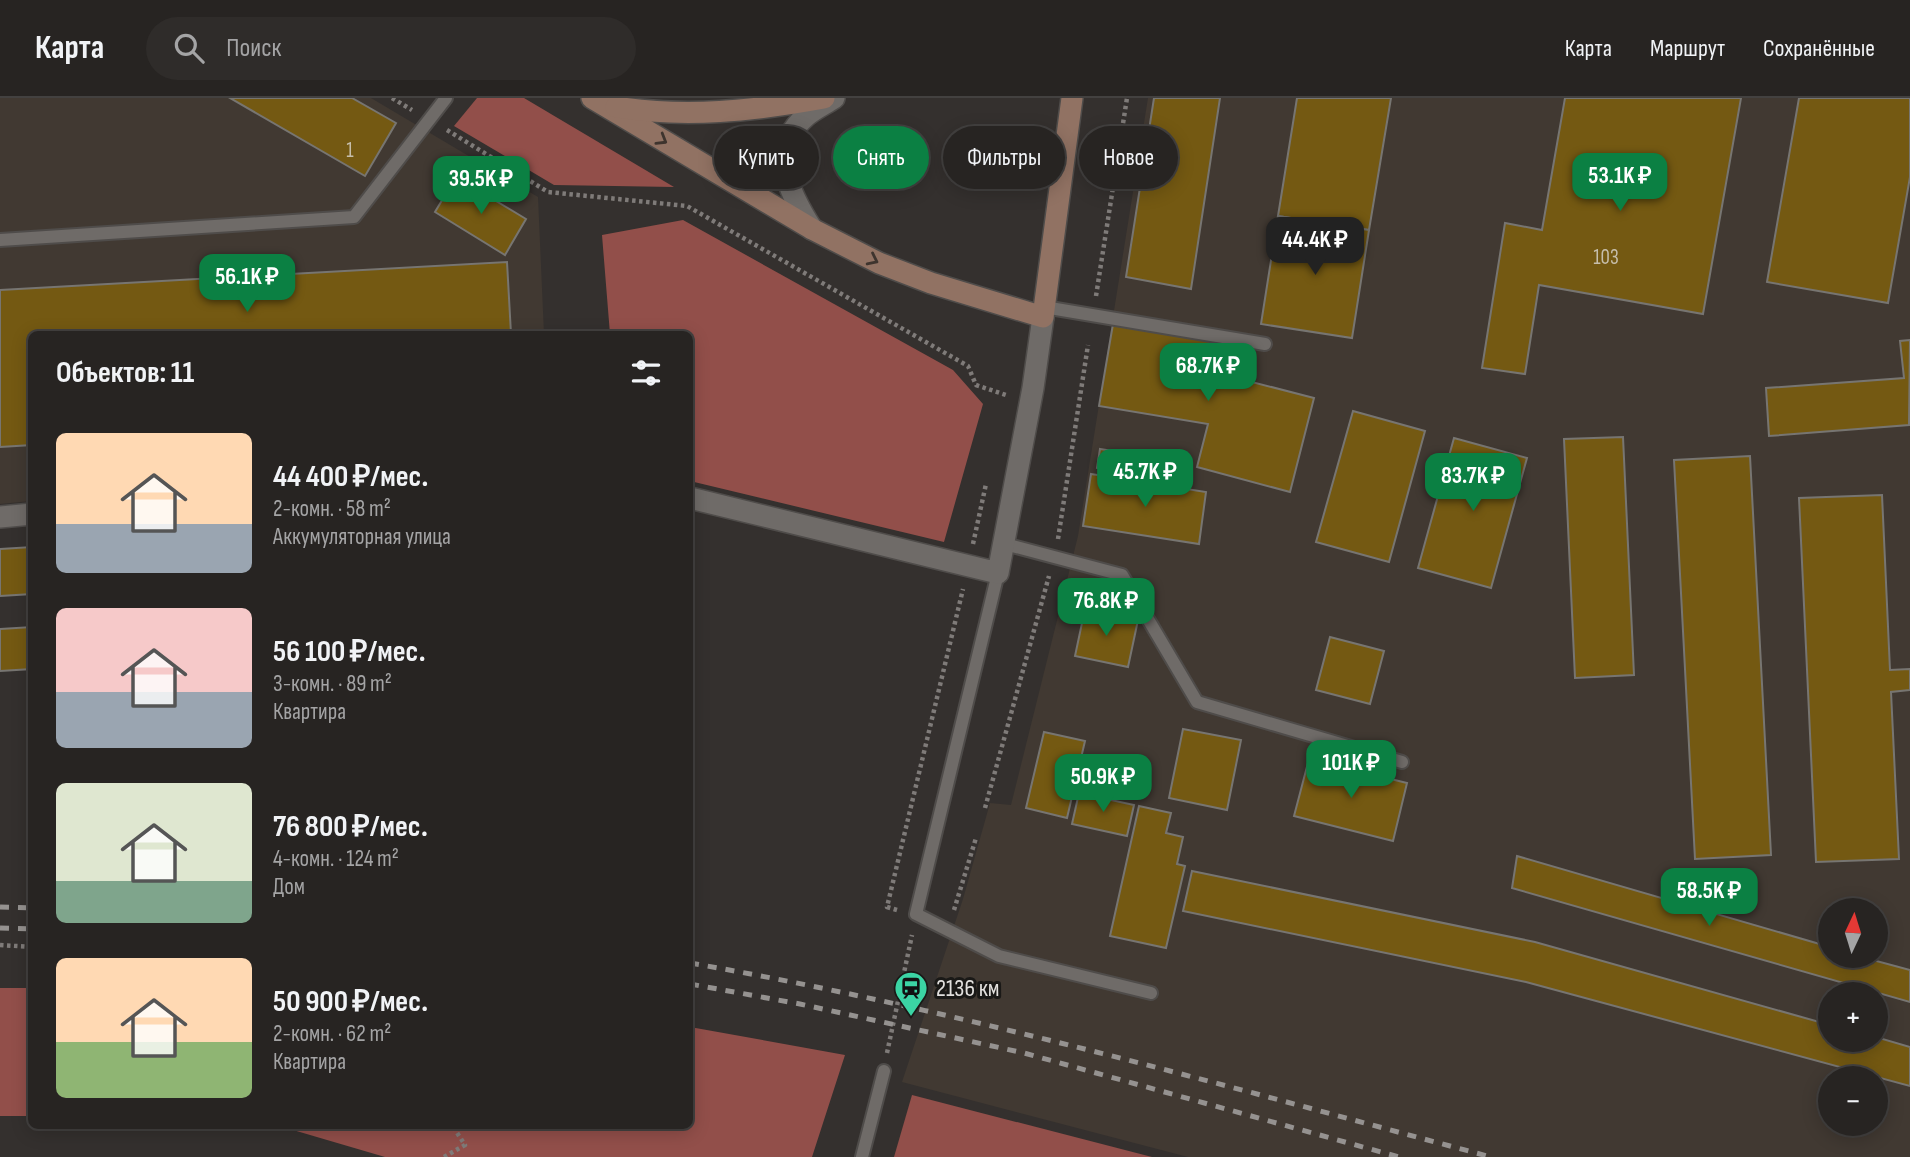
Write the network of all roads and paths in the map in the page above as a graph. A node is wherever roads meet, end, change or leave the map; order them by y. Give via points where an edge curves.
1 (392, 98) edge
2 (446, 98) edge
3 (824, 98) edge
4 (834, 98) edge
5 (1072, 98) edge
6 (1127, 98) edge
7 (597, 101) edge
8 (429, 120) junction
9 (812, 229) junction
10 (0, 240) edge
11 (1094, 304) dead end
12 (1044, 312) junction
13 (1265, 344) dead end
14 (1088, 345) dead end
15 (1006, 395) dead end
16 (693, 499) edge
17 (28, 514) edge
18 (0, 517) edge
19 (1057, 543) dead end
20 (1005, 544) junction
21 (1052, 566) dead end
22 (998, 573) junction
23 (963, 588) dead end
24 (1402, 762) dead end
25 (985, 808) dead end
26 (976, 838) dead end
27 (887, 907) dead end
28 (916, 914) junction
29 (0, 945) edge
30 (28, 947) edge
31 (1151, 993) dead end
32 (884, 1071) joint
33 (455, 1129) edge
34 (444, 1157) edge
35 (862, 1157) edge

1 - 8 path
2 - 8 lane
3 - 7 street via 723,113 670,113
4 - 9 street via 806,116 784,153 793,197
5 - 12 street
6 - 11 path
7 -> 9 street
8 - 10 lane via 354,217
8 - 15 path via 548,192 687,206 968,366 976,385
9 -> 12 street via 902,273
12 - 13 lane
12 - 20 street
14 - 19 path
16 - 22 street
17 - 18 street
20 - 22 street
20 - 24 lane via 1122,575 1196,702
21 - 25 path
22 - 28 lane
23 - 27 path
26 - 28 path via 953,915
28 - 31 lane via 999,956
28 - 32 path
29 - 30 path
32 - 35 lane
33 - 34 path via 465,1145

